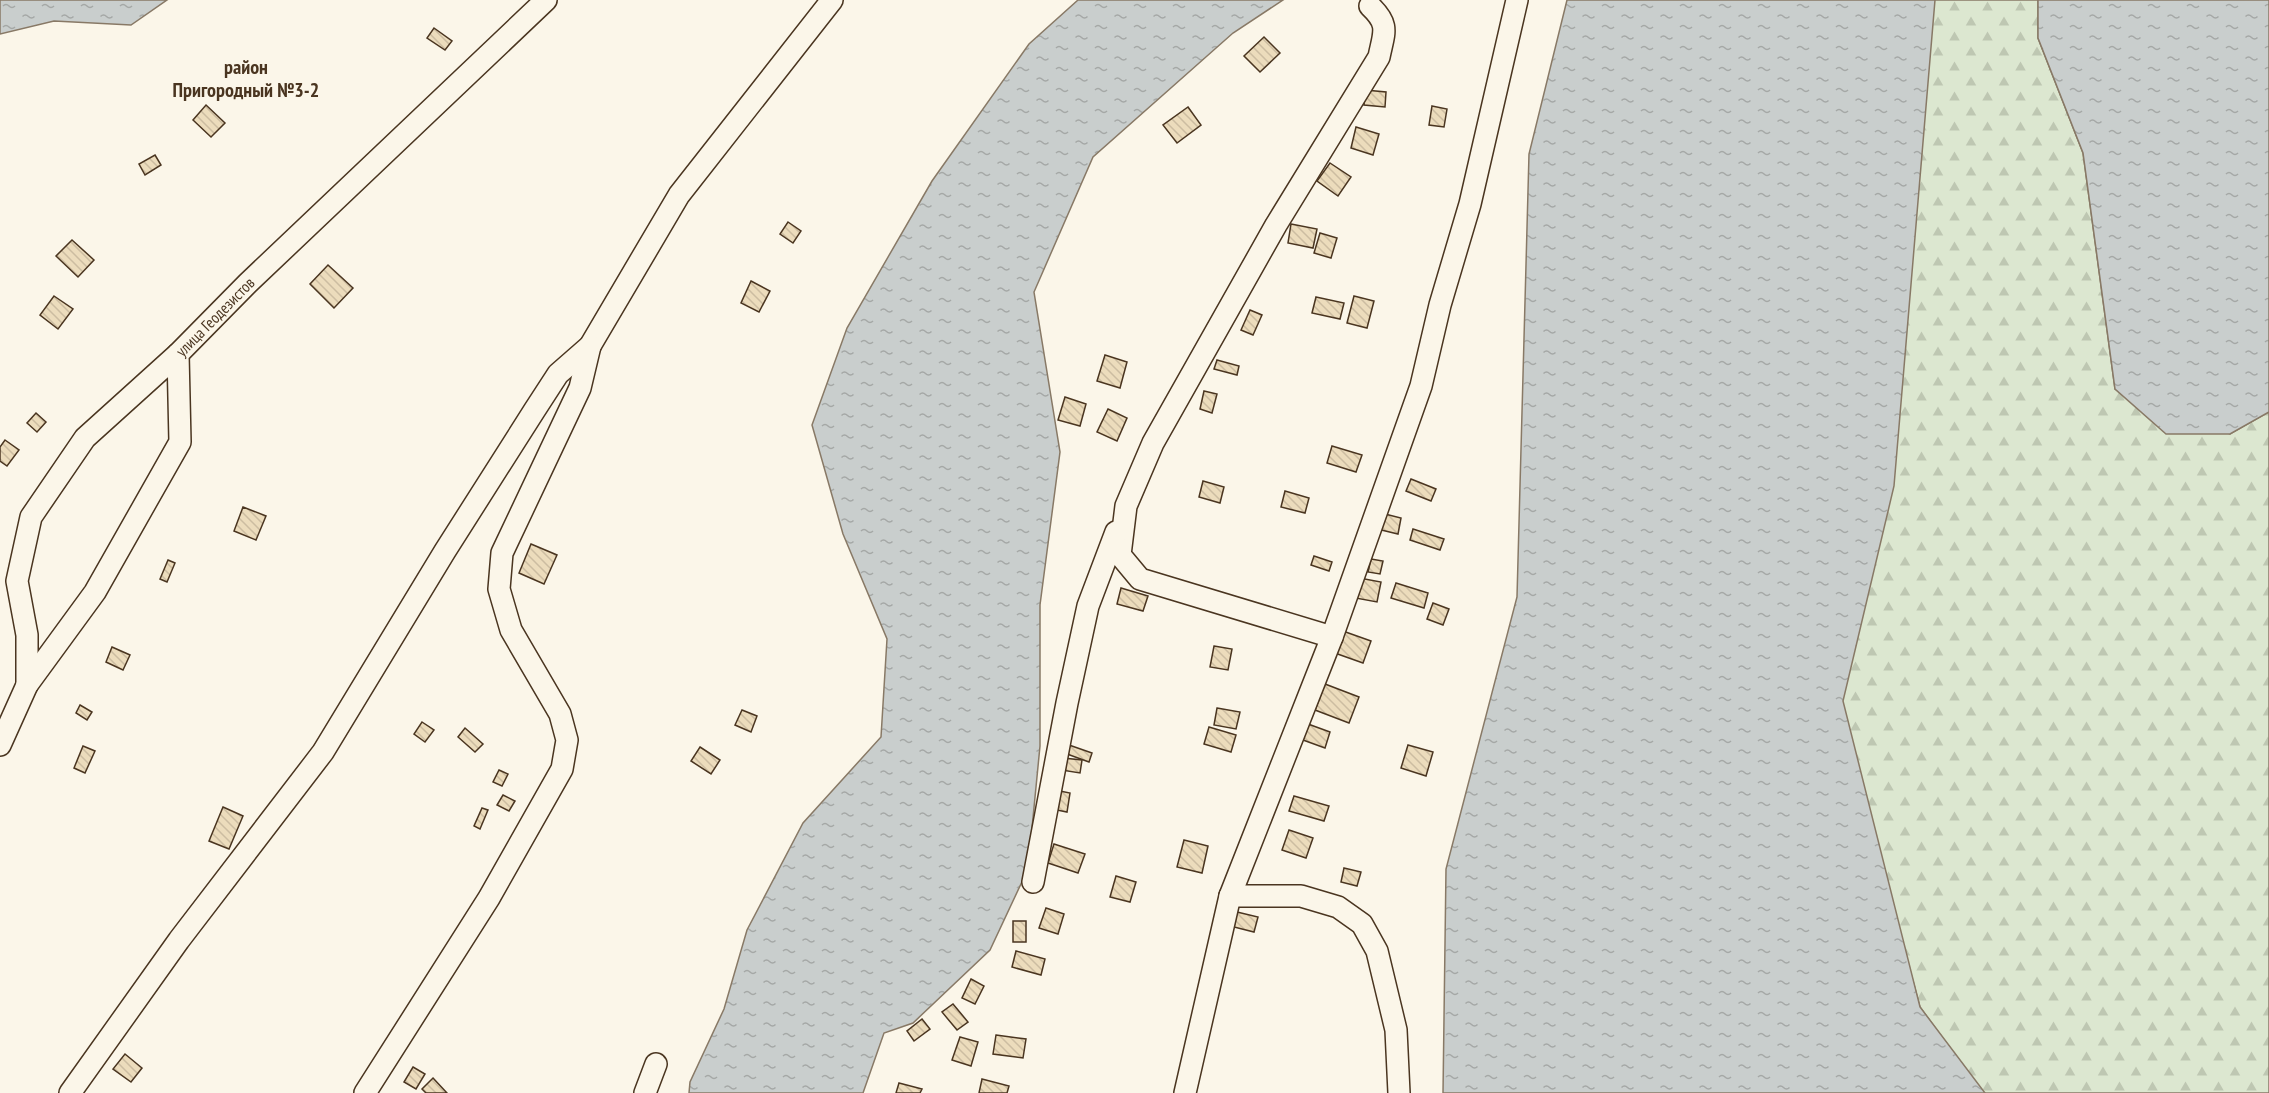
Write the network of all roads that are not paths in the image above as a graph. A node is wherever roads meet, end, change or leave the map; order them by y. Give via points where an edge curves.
1 (546, 0) edge
2 (832, 0) edge
3 (1517, 0) edge
4 (1370, 6) dead end
5 (591, 346) junction
6 (178, 354) junction
7 (1126, 506) junction
8 (1332, 637) junction
9 (27, 685) junction
10 (0, 745) edge
11 (1033, 882) dead end
12 (1230, 896) junction
13 (656, 1064) dead end
14 (70, 1093) edge
15 (364, 1093) edge
16 (645, 1093) edge
17 (1185, 1093) edge
18 (1399, 1093) edge

1 - 6 street, улица Геодезистов
2 - 5 street via 680,195
3 - 8 street via 1470,204 1421,386
4 - 7 street via 1382,18 1384,32 1379,57 1276,225 1153,443
5 - 14 street via 558,374 323,752 179,940
5 - 15 street via 580,388 502,553 499,589 512,630 560,714 567,740 562,769 489,898
6 - 9 street, улица Геодезистов via 180,442 95,592
6 - 9 street via 85,438 31,517 17,581 27,634
7 - 8 street via 1120,555 1140,579
7 - 11 street via 1088,606
8 - 12 street
9 - 10 street, улица Геодезистов
12 - 17 street
12 - 18 street via 1300,896 1338,907 1362,924 1377,951 1396,1030
13 - 16 street

